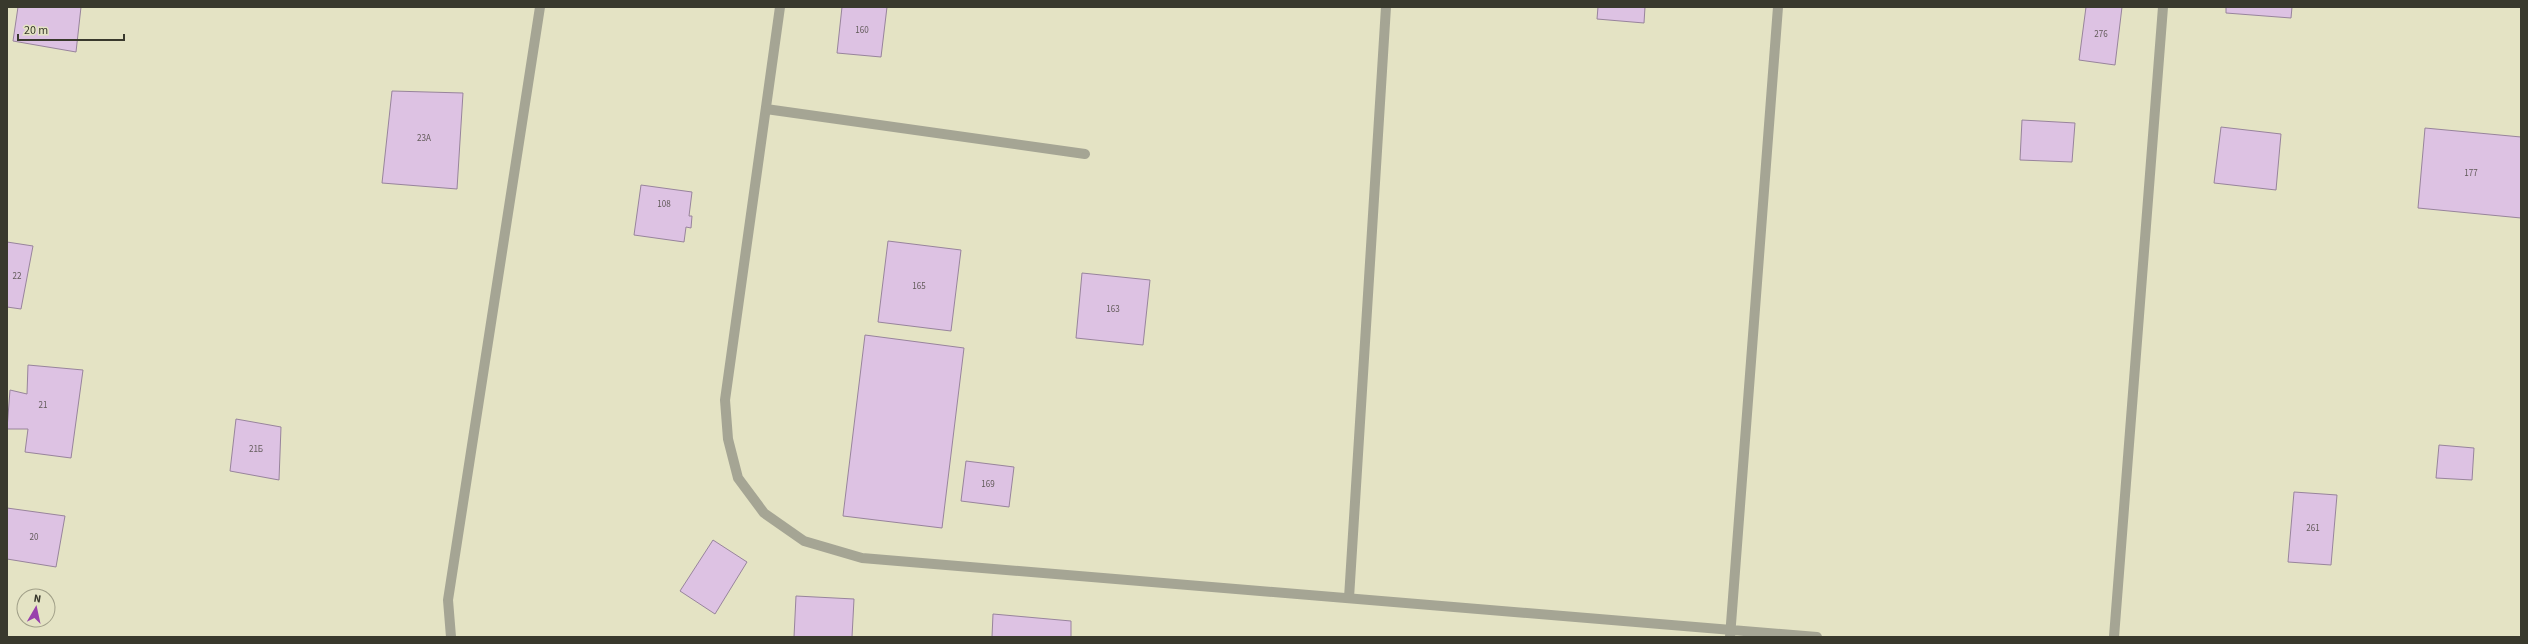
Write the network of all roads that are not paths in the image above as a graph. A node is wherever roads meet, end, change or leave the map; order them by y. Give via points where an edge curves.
1 (540, 7) edge
2 (780, 7) edge
3 (1386, 7) edge
4 (1778, 7) edge
5 (2163, 7) edge
6 (766, 109) junction
7 (1085, 154) dead end
8 (1349, 598) junction
9 (1731, 633) edge
10 (451, 637) edge
11 (1817, 637) edge
12 (2114, 637) edge

1 - 10 street via 448,600
2 - 6 street
3 - 8 street
4 - 9 street
5 - 12 street
6 - 7 street
6 - 8 street via 725,400 728,439 738,478 764,513 804,541 862,558
8 - 9 street
9 - 11 street

